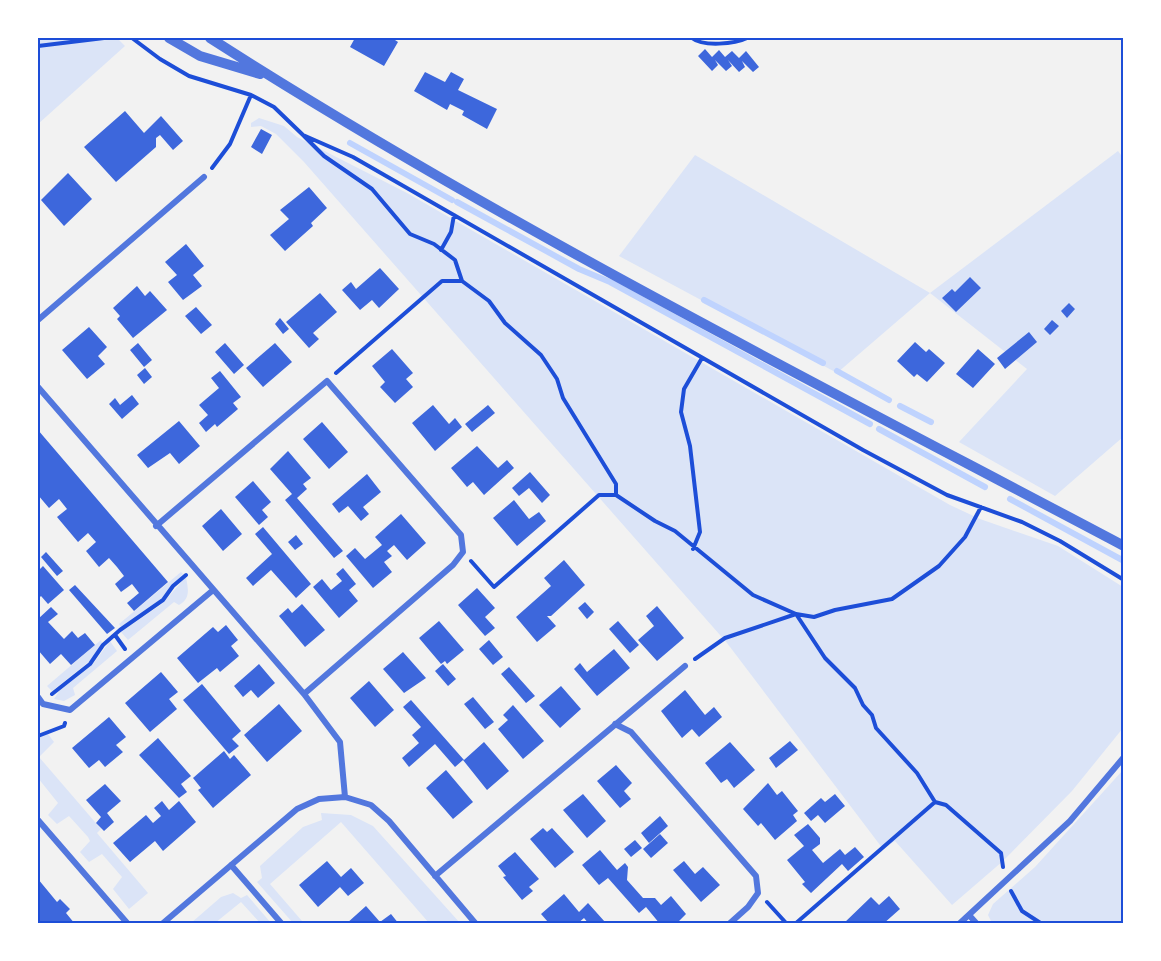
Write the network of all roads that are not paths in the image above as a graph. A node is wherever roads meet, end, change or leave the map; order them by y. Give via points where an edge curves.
1 (169, 38) edge
2 (210, 38) edge
3 (273, 78) junction
4 (204, 177) road end
5 (38, 320) edge
6 (38, 387) edge
7 (156, 526) junction
8 (1124, 546) edge
9 (212, 591) junction
10 (685, 666) road end
11 (304, 694) junction
12 (38, 697) edge
13 (615, 724) junction
14 (1124, 757) edge
15 (345, 797) junction
16 (38, 820) edge
17 (231, 865) junction
18 (435, 876) junction
19 (969, 915) junction
20 (128, 924) edge
21 (162, 924) edge
22 (282, 924) edge
23 (476, 924) edge
24 (729, 924) edge
25 (959, 924) edge
26 (977, 924) edge

1 - 3 street via 200,56
2 - 3 street
3 - 8 street via 607,272
4 - 5 street
6 - 7 street
7 - 9 street
7 - 11 street via 327,381 461,535 463,552 453,565
9 - 11 street
9 - 12 street via 70,710 43,704
10 - 13 street
11 - 15 street via 340,742
13 - 18 street
13 - 24 street via 631,732 756,876 758,893
14 - 19 street via 1070,821
15 - 17 street via 319,799 297,809
15 - 18 street via 371,805
16 - 20 street
17 - 21 street
17 - 22 street
18 - 23 street
19 - 25 street
19 - 26 street

